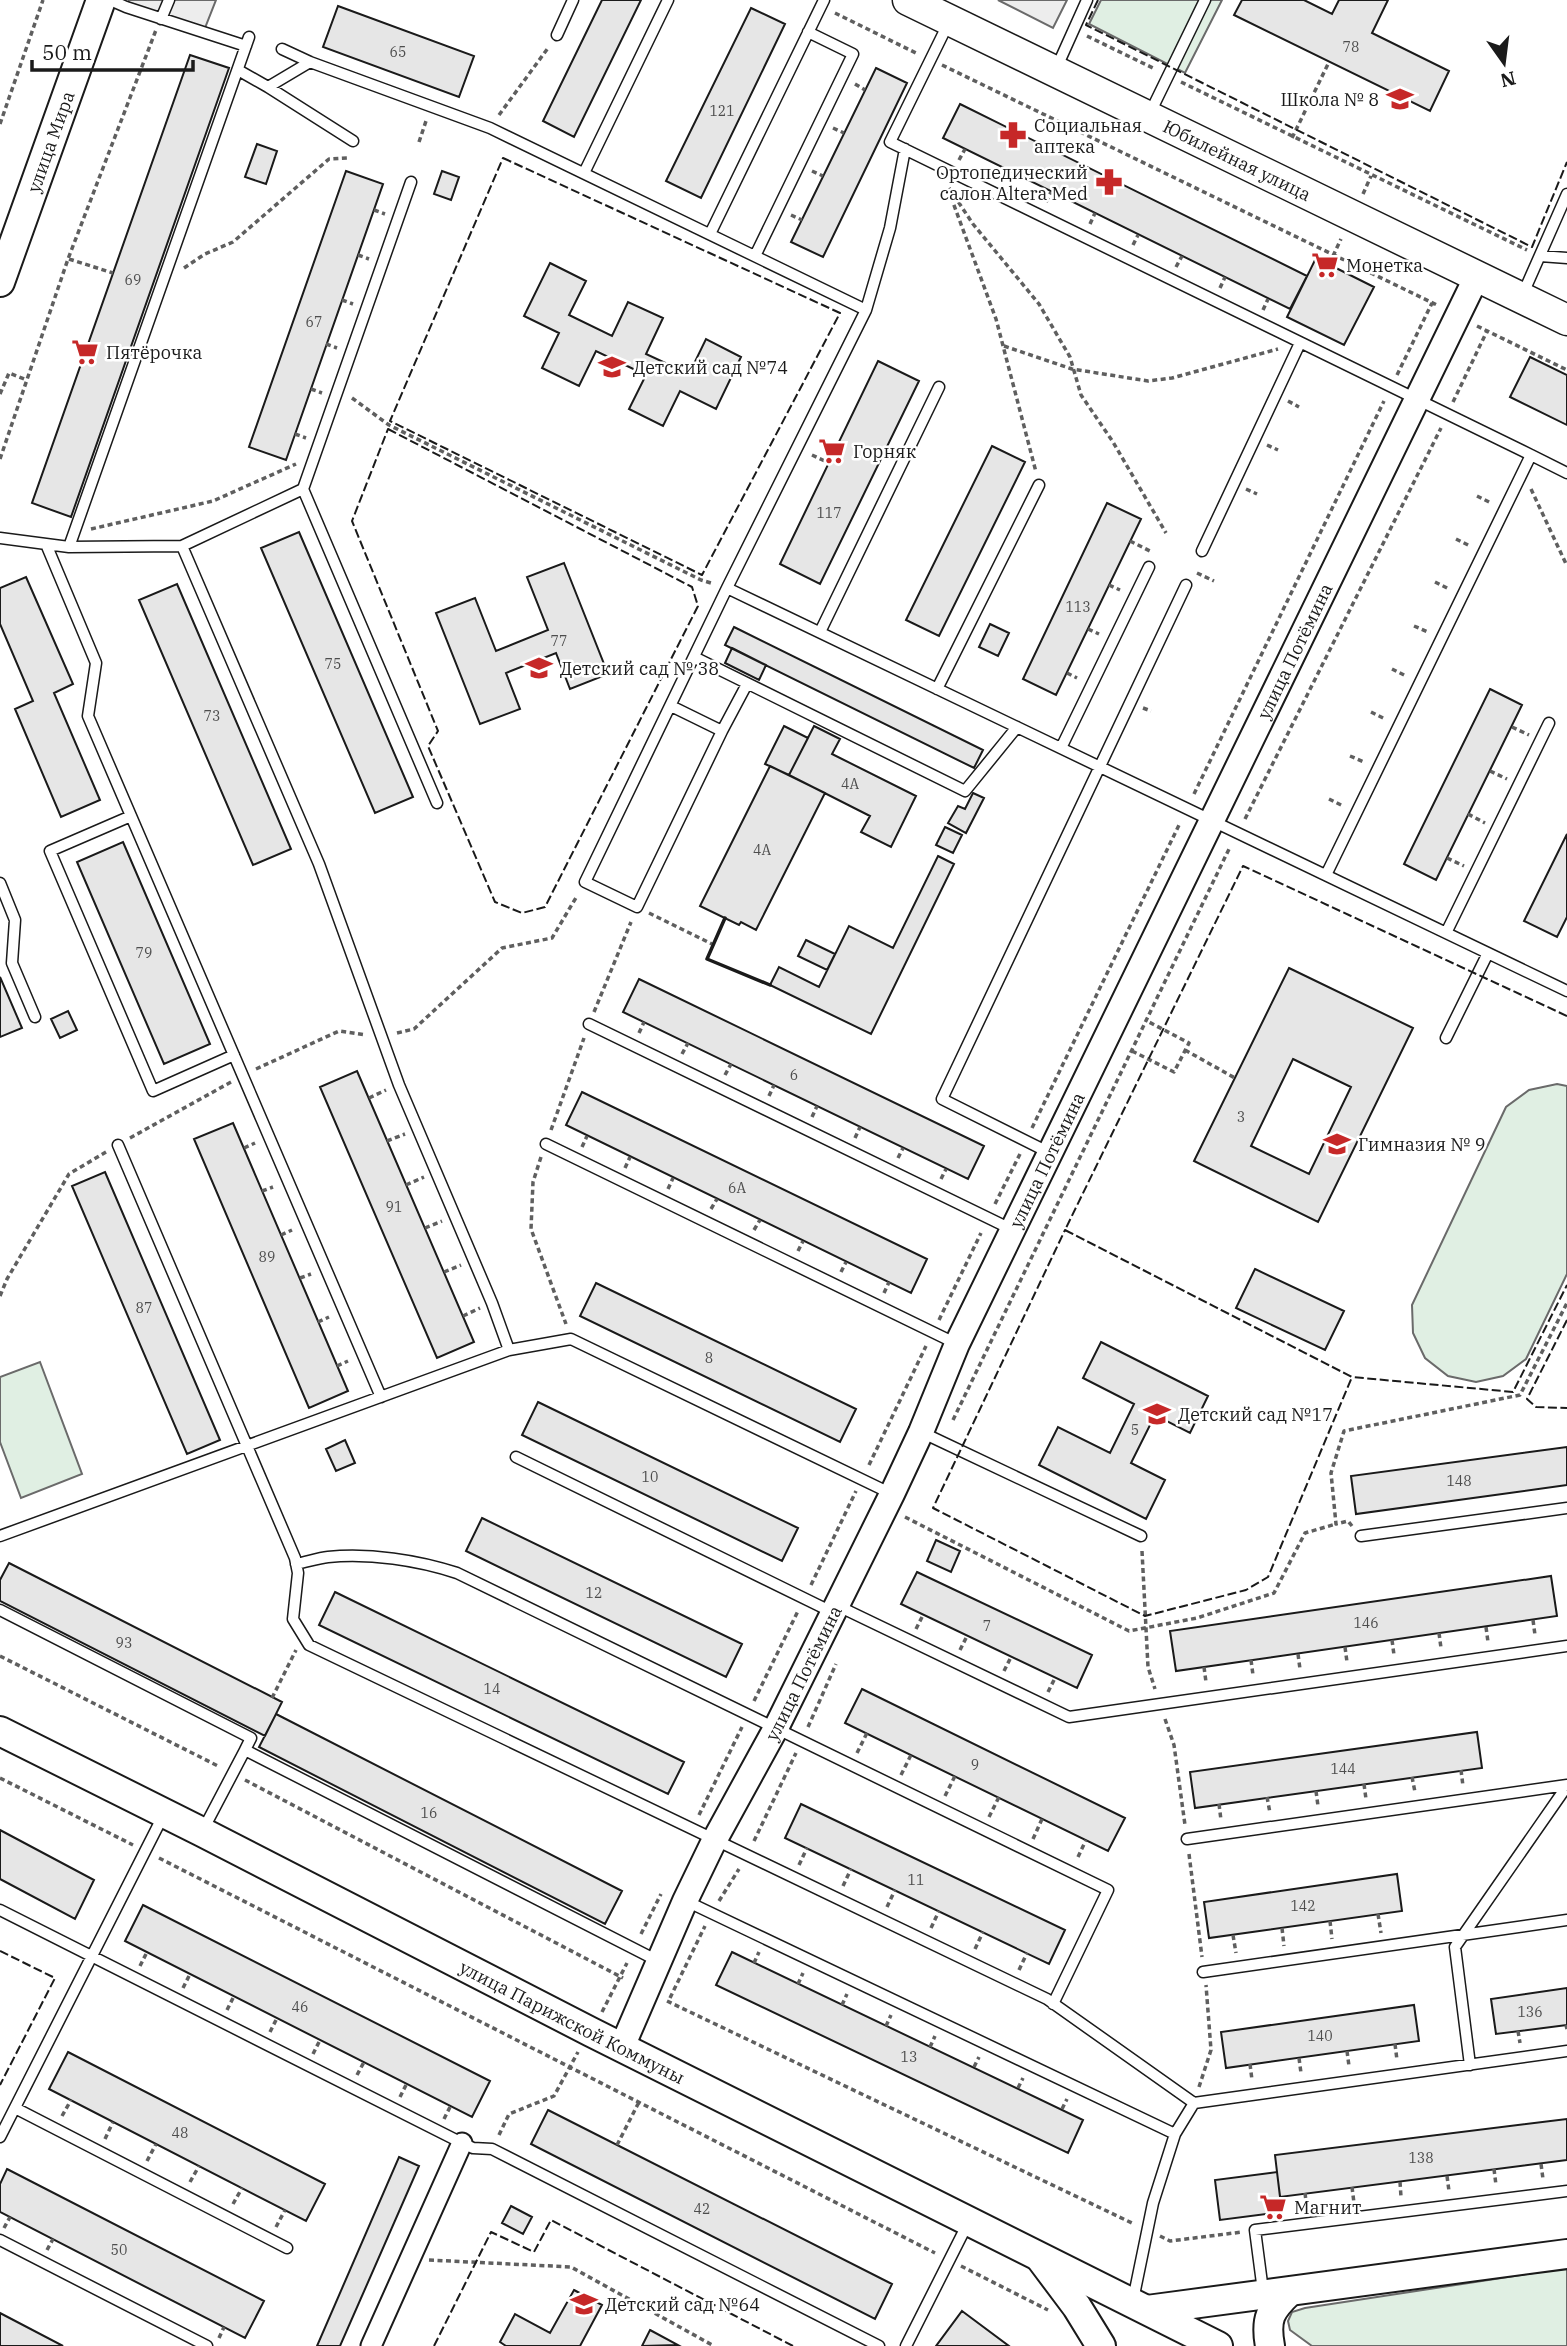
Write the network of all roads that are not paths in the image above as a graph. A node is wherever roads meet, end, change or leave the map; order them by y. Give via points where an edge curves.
1 (101, 0) edge
2 (110, 0) edge
3 (169, 0) edge
4 (573, 0) edge
5 (668, 0) edge
6 (908, 0) edge
7 (1087, 0) edge
8 (1205, 0) edge
9 (822, 3) edge
10 (160, 19) junction
11 (950, 20) junction
12 (808, 32) junction
13 (557, 35) road end
14 (282, 49) dead end
15 (310, 62) junction
16 (237, 71) junction
17 (1054, 73) junction
18 (268, 87) junction
19 (1148, 117) junction
20 (353, 141) dead end
21 (905, 149) junction
22 (584, 173) junction
23 (411, 182) dead end
24 (1567, 194) edge
25 (710, 234) junction
26 (755, 256) junction
27 (1540, 256) junction
28 (1567, 258) edge
29 (1477, 276) junction
30 (0, 282) edge
31 (1521, 298) junction
32 (866, 310) junction
33 (1567, 320) edge
34 (1300, 343) junction
35 (939, 387) dead end
36 (1417, 399) junction
37 (1531, 455) junction
38 (1567, 472) edge
39 (1039, 485) road end
40 (303, 489) junction
41 (0, 538) edge
42 (46, 544) junction
43 (182, 546) junction
44 (69, 547) junction
45 (1202, 551) dead end
46 (1149, 567) dead end
47 (1186, 585) dead end
48 (727, 588) junction
49 (820, 632) junction
50 (694, 657) junction
51 (747, 684) junction
52 (937, 689) junction
53 (671, 706) junction
54 (1549, 723) dead end
55 (1017, 727) junction
56 (722, 731) junction
57 (1060, 748) junction
58 (1101, 767) junction
59 (438, 803) dead end
60 (131, 816) junction
61 (1212, 821) junction
62 (1326, 875) junction
63 (0, 883) edge
64 (1446, 933) junction
65 (1488, 953) junction
66 (1567, 991) edge
67 (35, 1017) dead end
68 (589, 1024) road end
69 (1446, 1038) dead end
70 (234, 1055) junction
71 (546, 1144) road end
72 (118, 1145) road end
73 (1051, 1153) junction
74 (1013, 1230) junction
75 (957, 1344) junction
76 (509, 1350) junction
77 (381, 1397) junction
78 (932, 1437) junction
79 (247, 1446) junction
80 (516, 1457) dead end
81 (892, 1494) junction
82 (1567, 1508) edge
83 (0, 1536) edge
84 (1141, 1536) road end
85 (1361, 1536) road end
86 (296, 1564) junction
87 (835, 1609) junction
88 (0, 1610) edge
89 (1567, 1646) edge
90 (776, 1728) junction
91 (0, 1731) edge
92 (245, 1750) junction
93 (1567, 1786) edge
94 (165, 1813) junction
95 (202, 1832) junction
96 (1186, 1839) road end
97 (715, 1841) junction
98 (685, 1901) junction
99 (0, 1910) edge
100 (1567, 1920) edge
101 (1463, 1935) junction
102 (93, 1956) junction
103 (660, 1962) junction
104 (1204, 1972) road end
105 (1053, 2004) junction
106 (622, 2048) junction
107 (1567, 2051) edge
108 (1470, 2065) junction
109 (1194, 2103) junction
110 (15, 2108) junction
111 (1175, 2134) junction
112 (0, 2137) edge
113 (461, 2143) junction
114 (1567, 2191) edge
115 (969, 2220) junction
116 (0, 2240) edge
117 (287, 2248) dead end
118 (1037, 2254) junction
119 (1567, 2254) edge
120 (1276, 2294) junction
121 (1140, 2306) junction
122 (207, 2346) edge
123 (371, 2346) edge
124 (879, 2346) edge
125 (905, 2346) edge
126 (1101, 2346) edge
127 (1218, 2346) edge
128 (1270, 2346) edge

1 - 30 main road, улица Мира
2 - 10 lane
3 - 10 lane
4 - 13 lane
5 - 22 lane
6 - 11 main road, Юбилейная улица
7 - 17 lane
8 - 19 lane
9 - 12 lane
10 - 16 lane via 248,41
11 - 17 main road, Юбилейная улица
11 - 21 lane via 890,142
12 - 25 lane
12 - 26 lane via 853,54
14 - 15 lane
15 - 18 lane
15 - 22 lane via 489,128
16 - 18 lane
16 - 44 lane
17 - 19 main road, Юбилейная улица
18 - 20 lane
19 - 29 main road, Юбилейная улица
21 - 32 lane via 890,228
21 - 34 lane
22 - 25 lane
23 - 40 lane
24 - 27 lane
25 - 26 lane
26 - 32 lane
27 - 28 lane
27 - 31 lane
29 - 31 main road, Юбилейная улица
29 - 36 street, улица Потёмина
31 - 33 main road, Юбилейная улица
32 - 48 lane
34 - 36 lane
34 - 45 lane
35 - 49 lane
36 - 37 lane
36 - 61 street, улица Потёмина
37 - 38 lane
37 - 62 lane
39 - 52 lane
40 - 43 lane
40 - 59 lane
41 - 42 lane
42 - 44 lane
42 - 60 lane via 96,663 88,716
43 - 44 lane
43 - 76 lane via 319,864 399,1085
46 - 57 lane
47 - 58 lane
48 - 49 lane
48 - 50 lane
49 - 52 lane
50 - 51 lane
50 - 53 lane
51 - 55 lane via 965,791
51 - 56 lane
52 - 55 lane
53 - 56 lane
53 - 56 lane via 585,882 637,907
54 - 64 lane
55 - 57 lane
57 - 58 lane
58 - 61 lane
58 - 73 lane via 942,1099
60 - 70 lane
60 - 70 lane via 50,852 153,1091
61 - 62 lane
61 - 73 street, улица Потёмина
62 - 64 lane
63 - 67 lane via 15,920 12,963
64 - 65 lane
65 - 66 lane
65 - 69 lane
68 - 74 lane
70 - 77 lane
71 - 75 lane
72 - 79 lane
73 - 74 street, улица Потёмина
74 - 75 street, улица Потёмина
75 - 78 street, улица Потёмина
76 - 77 lane
76 - 81 lane via 571,1339
77 - 79 lane
78 - 81 street, улица Потёмина
78 - 84 lane
79 - 83 lane
79 - 86 lane
80 - 87 lane
81 - 87 street, улица Потёмина
82 - 85 lane
86 - 90 lane via 328,1557 376,1558 429,1564 457,1573
86 - 97 lane via 293,1619 309,1645
87 - 89 lane via 1069,1717
87 - 90 street, улица Потёмина
88 - 92 lane via 251,1738
90 - 97 street, улица Потёмина
90 - 105 lane via 1108,1890
91 - 94 main road, улица Парижской Коммуны
92 - 95 lane
92 - 103 lane
93 - 96 lane
93 - 101 lane
94 - 95 main road, улица Парижской Коммуны
94 - 102 lane
95 - 106 main road, улица Парижской Коммуны
97 - 98 street, улица Потёмина
97 - 105 lane
98 - 103 street, улица Потёмина
98 - 111 lane
99 - 102 lane
100 - 101 lane
101 - 104 lane
101 - 108 lane via 1455,1947
102 - 110 lane
102 - 113 lane
103 - 106 street, улица Потёмина via 658,1996
105 - 109 lane
106 - 115 main road, улица Парижской Коммуны
107 - 108 lane
108 - 109 lane
109 - 111 lane
110 - 112 lane
110 - 117 lane
111 - 121 lane via 1147,2230
113 - 123 street
113 - 124 lane via 492,2149
114 - 120 lane via 1255,2230
115 - 118 main road, улица Парижской Коммуны
115 - 125 lane
116 - 122 lane
118 - 121 main road, улица Парижской Коммуны
118 - 126 main road
119 - 120 main road
120 - 121 main road
120 - 128 main road via 1267,2326
121 - 127 main road, улица Парижской Коммуны

